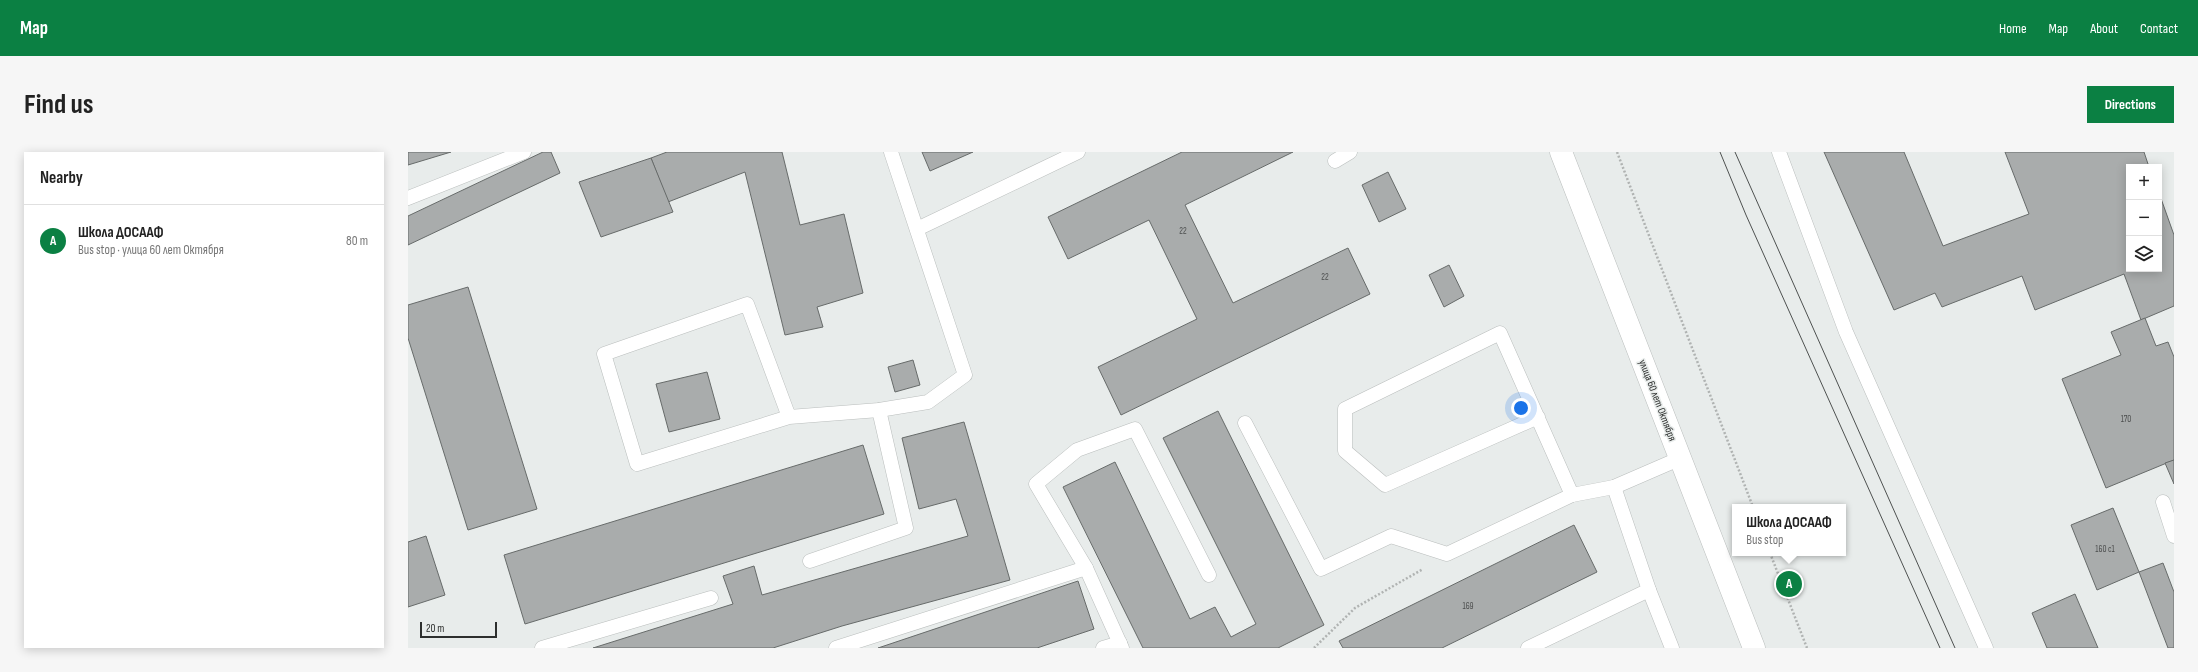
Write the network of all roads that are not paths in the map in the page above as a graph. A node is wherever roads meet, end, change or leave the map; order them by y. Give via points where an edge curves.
1 (524, 152) edge
2 (891, 152) edge
3 (1078, 152) edge
4 (1350, 152) edge
5 (1561, 152) edge
6 (1778, 152) edge
7 (1335, 161) dead end
8 (408, 198) edge
9 (917, 229) junction
10 (879, 410) junction
11 (789, 417) junction
12 (1538, 417) junction
13 (1245, 423) dead end
14 (1681, 458) junction
15 (1614, 487) junction
16 (1572, 495) junction
17 (2163, 502) dead end
18 (2174, 536) edge
19 (810, 561) dead end
20 (1086, 568) junction
21 (1209, 575) dead end
22 (1648, 590) junction
23 (711, 598) dead end
24 (1121, 645) edge
25 (542, 648) edge
26 (836, 648) edge
27 (1103, 648) edge
28 (1528, 648) edge
29 (1672, 648) edge
30 (1754, 648) edge
31 (1986, 648) edge

1 - 8 lane
2 - 9 lane
3 - 9 lane
4 - 7 lane
5 - 14 main road, улица 60 лет Октября
6 - 31 lane via 1846,332
9 - 10 lane via 966,375 928,402
10 - 11 lane
10 - 19 lane via 906,528
11 - 11 lane via 637,464 604,354 747,304
12 - 12 lane via 1500,333 1345,409 1345,451 1385,485
12 - 16 lane
13 - 16 lane via 1321,569 1390,536 1447,554
14 - 15 lane
14 - 30 main road, улица 60 лет Октября
15 - 16 lane
15 - 22 lane
17 - 18 lane
20 - 21 lane via 1036,484 1077,450 1135,429
20 - 24 lane
20 - 26 lane
22 - 28 lane
22 - 29 lane
23 - 25 lane
24 - 27 lane

